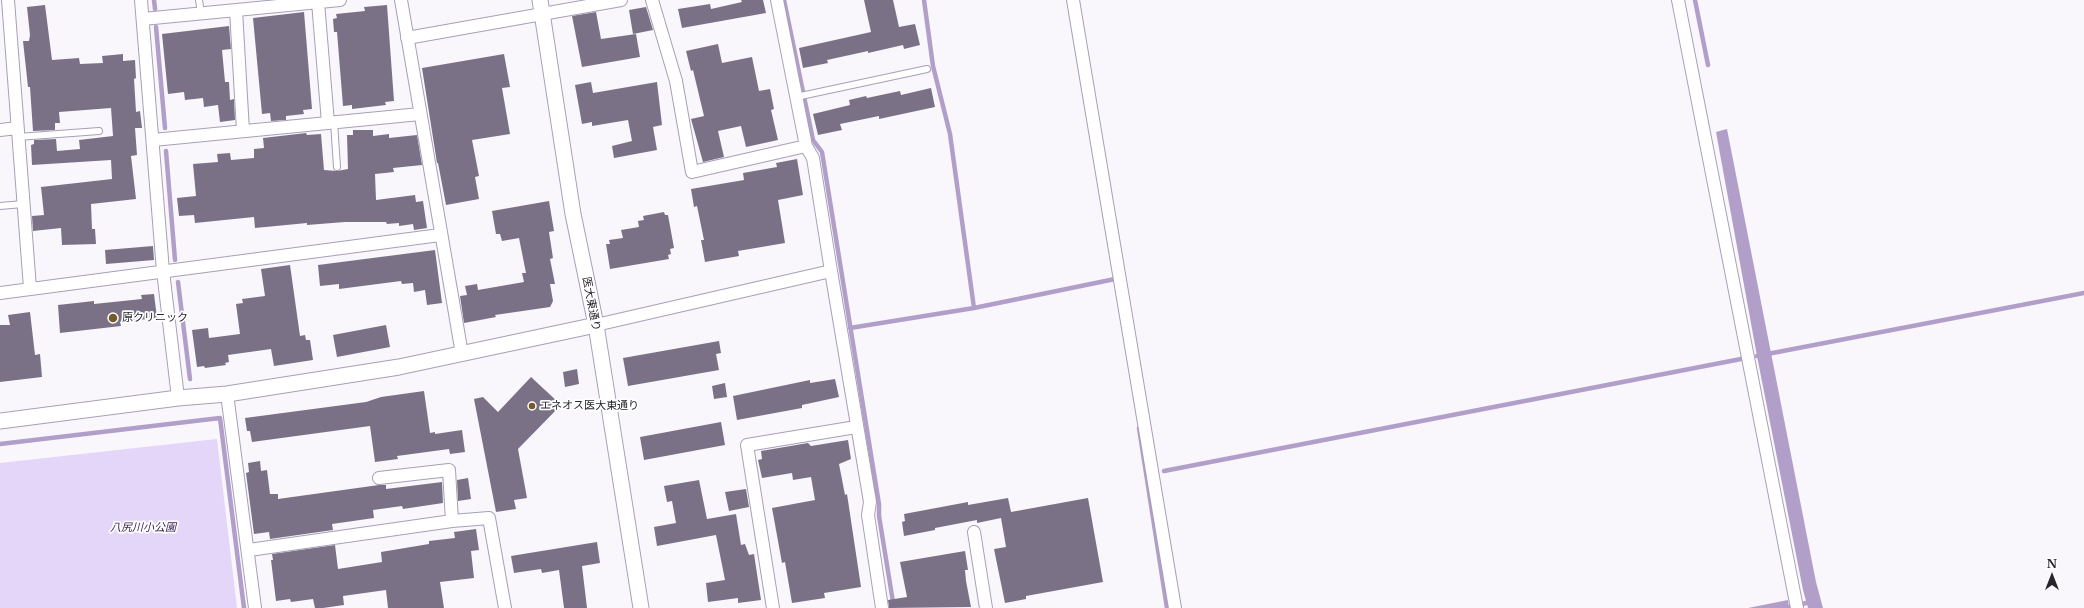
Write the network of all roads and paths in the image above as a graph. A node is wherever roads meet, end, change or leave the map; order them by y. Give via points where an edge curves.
1 (8, 0) edge
2 (141, 0) edge
3 (199, 0) edge
4 (340, 0) edge
5 (401, 0) edge
6 (540, 0) edge
7 (621, 0) edge
8 (652, 0) edge
9 (777, 0) edge
10 (1074, 0) edge
11 (1678, 0) edge
12 (318, 2) junction
13 (236, 10) junction
14 (201, 13) junction
15 (542, 15) junction
16 (143, 19) junction
17 (407, 38) junction
18 (927, 69) dead end
19 (798, 96) junction
20 (420, 114) junction
21 (331, 123) junction
22 (0, 130) edge
23 (99, 131) dead end
24 (243, 131) junction
25 (18, 133) junction
26 (153, 140) junction
27 (806, 146) junction
28 (337, 167) dead end
29 (23, 204) junction
30 (0, 206) edge
31 (440, 235) junction
32 (831, 271) junction
33 (163, 272) junction
34 (30, 288) junction
35 (0, 293) edge
36 (596, 325) junction
37 (462, 354) junction
38 (228, 394) junction
39 (178, 398) junction
40 (0, 420) edge
41 (856, 427) junction
42 (379, 478) dead end
43 (452, 521) junction
44 (974, 532) dead end
45 (249, 550) junction
46 (1796, 603) edge
47 (255, 608) edge
48 (505, 608) edge
49 (641, 608) edge
50 (773, 608) edge
51 (882, 608) edge
52 (986, 608) edge
53 (1175, 608) edge

1 - 25 street
2 - 16 street
3 - 14 lane
4 - 12 street
5 - 17 street
6 - 15 street, 医大東通り
7 - 15 street
8 - 27 street via 676,81 692,172
9 - 19 street
10 - 53 street
11 - 46 street
12 - 13 street
12 - 21 street
13 - 14 street
13 - 24 street
14 - 16 street
15 - 17 street
15 - 36 street, 医大東通り via 573,214
16 - 26 street
17 - 20 street
18 - 19 lane
19 - 27 street
20 - 21 street
20 - 31 street
21 - 24 street
21 - 28 lane
22 - 25 street
23 - 25 lane
24 - 26 street
25 - 29 street
26 - 33 street
27 - 32 street via 813,158
29 - 30 lane
29 - 34 street
31 - 33 street
31 - 37 street
32 - 36 street
32 - 41 street
33 - 34 street
33 - 39 street
34 - 35 street
36 - 37 street
36 - 49 street, 医大東通り
37 - 38 street via 399,367
38 - 39 street
38 - 45 street
39 - 40 street
41 - 50 street via 746,445
41 - 51 street via 870,502 868,515
42 - 43 street via 449,470
43 - 45 street
43 - 48 street via 489,518
44 - 52 street
45 - 47 street

